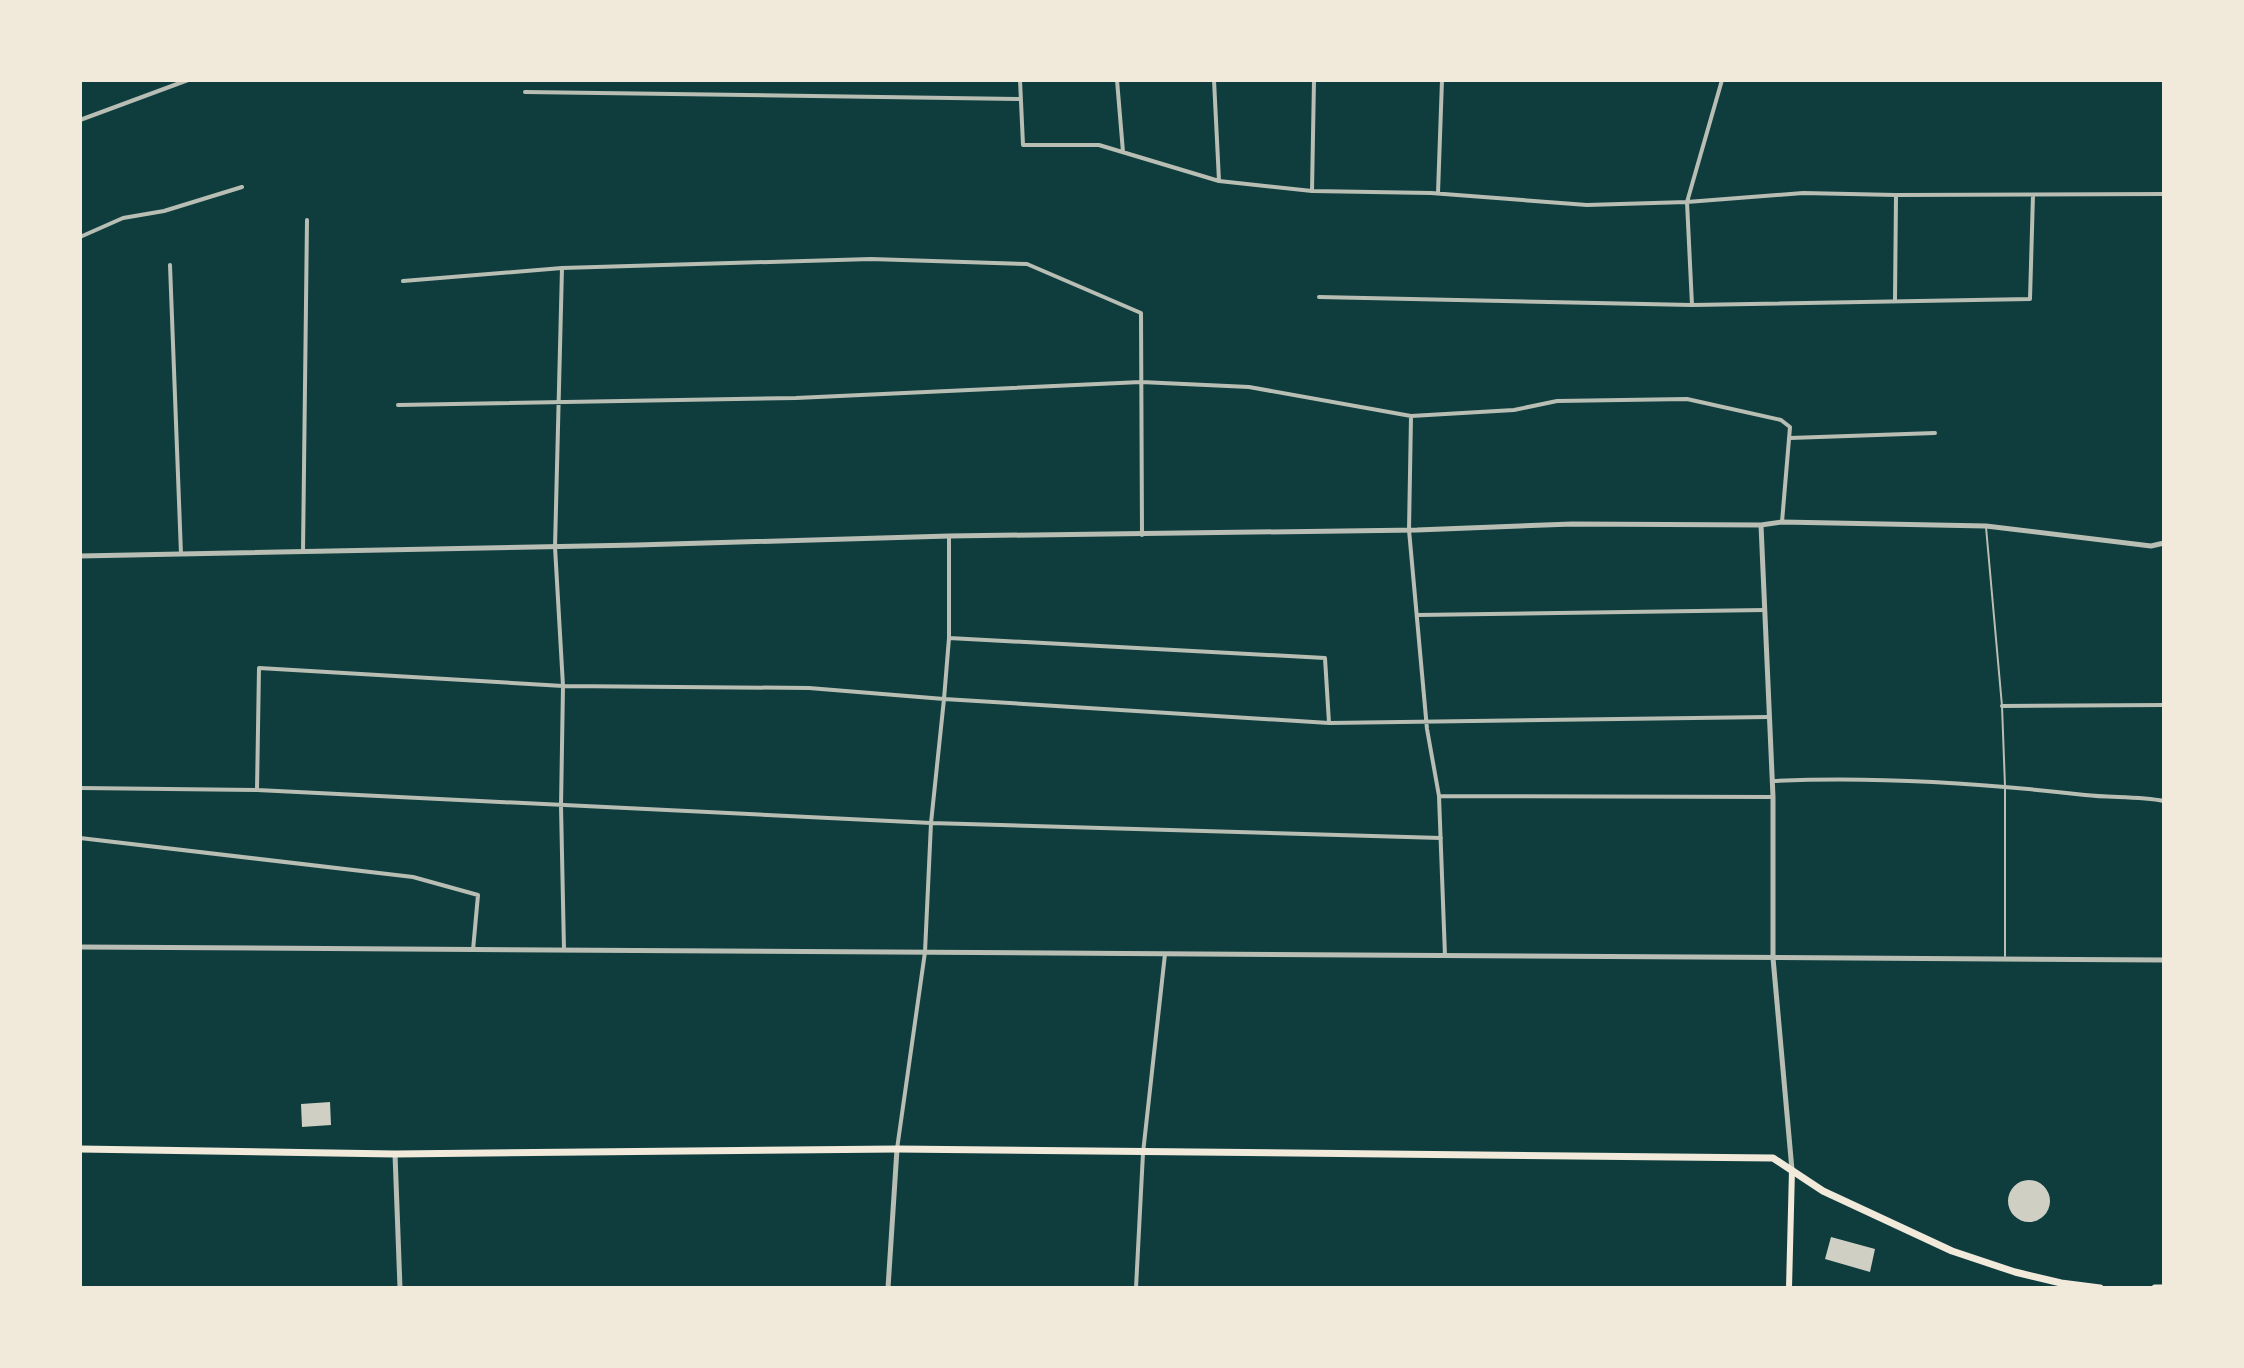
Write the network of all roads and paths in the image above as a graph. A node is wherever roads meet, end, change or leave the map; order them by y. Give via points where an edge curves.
1 (1020, 80) edge
2 (1117, 80) edge
3 (1214, 80) edge
4 (1314, 80) edge
5 (1442, 80) edge
6 (1722, 80) edge
7 (185, 81) edge
8 (525, 92) dead end
9 (1021, 99) junction
10 (80, 120) edge
11 (1123, 152) junction
12 (1219, 181) junction
13 (242, 187) dead end
14 (1312, 191) junction
15 (1438, 193) junction
16 (2164, 194) edge
17 (1896, 195) junction
18 (2033, 195) junction
19 (1687, 202) junction
20 (307, 220) dead end
21 (80, 237) edge
22 (170, 265) dead end
23 (562, 268) junction
24 (403, 281) dead end
25 (1319, 297) dead end
26 (1895, 301) junction
27 (1692, 305) junction
28 (1141, 382) junction
29 (558, 402) junction
30 (398, 405) dead end
31 (1411, 416) junction
32 (1935, 433) dead end
33 (1789, 438) junction
34 (1782, 522) junction
35 (1761, 525) junction
36 (1986, 526) junction
37 (1409, 530) junction
38 (1142, 535) junction
39 (949, 536) junction
40 (2164, 543) edge
41 (555, 547) junction
42 (303, 552) junction
43 (181, 554) junction
44 (80, 556) edge
45 (1765, 610) junction
46 (1417, 615) junction
47 (949, 638) junction
48 (563, 686) junction
49 (944, 699) junction
50 (2164, 705) edge
51 (2002, 706) junction
52 (1770, 717) junction
53 (1426, 721) junction
54 (1329, 723) junction
55 (1772, 781) junction
56 (2005, 786) junction
57 (80, 788) edge
58 (257, 790) junction
59 (1439, 796) junction
60 (1773, 797) junction
61 (2164, 801) edge
62 (561, 806) junction
63 (931, 823) junction
64 (80, 838) edge
65 (1441, 838) junction
66 (80, 947) edge
67 (473, 950) junction
68 (564, 950) junction
69 (925, 952) junction
70 (1165, 954) junction
71 (1445, 956) junction
72 (1773, 958) junction
73 (2005, 958) junction
74 (2164, 960) edge
75 (80, 1149) edge
76 (897, 1149) junction
77 (1143, 1153) junction
78 (395, 1154) junction
79 (1792, 1170) junction
80 (400, 1288) edge
81 (888, 1288) edge
82 (1136, 1288) edge
83 (1789, 1288) edge
84 (2100, 1288) edge
85 (2155, 1288) edge
86 (2164, 1288) edge

1 - 9 street
2 - 11 street
3 - 12 street
4 - 14 street
5 - 15 street
6 - 19 street
7 - 10 street
8 - 9 street
9 - 11 street via 1023,145 1099,145
11 - 12 street
12 - 14 street
13 - 21 street via 123,218
14 - 15 street
15 - 19 street via 1587,205
16 - 18 street
17 - 18 street
17 - 19 street via 1803,193
17 - 26 street
18 - 26 street via 2030,299
19 - 27 street
20 - 42 street
22 - 43 street
23 - 24 street
23 - 28 street via 871,259 1027,264 1141,313
23 - 29 street
25 - 27 street
26 - 27 street
28 - 29 street via 796,398
28 - 31 street via 1249,387
28 - 38 street
29 - 30 street
29 - 41 street
31 - 33 street via 1514,410 1557,401 1687,399 1781,420 1790,427
31 - 37 street
32 - 33 street
33 - 34 street
34 - 35 street
34 - 36 street
35 - 37 street
35 - 45 street
36 - 40 street via 2151,546
36 - 51 lane
37 - 38 street
37 - 46 street
38 - 39 street
39 - 41 street
39 - 47 street
41 - 42 street
41 - 48 street
42 - 43 street
43 - 44 street
45 - 46 street
45 - 52 street
46 - 53 street
47 - 49 street
47 - 54 street via 1325,658
48 - 49 street via 809,688
48 - 58 street via 259,668
48 - 62 street
49 - 54 street
49 - 63 street
50 - 51 street
51 - 56 lane
52 - 53 street
52 - 55 street
53 - 54 street
53 - 59 street
55 - 56 street
55 - 60 street
56 - 61 street
56 - 73 lane
57 - 58 street
58 - 62 street
59 - 60 street
59 - 65 street
60 - 72 street
62 - 63 street
62 - 68 street
63 - 65 street
63 - 69 street
64 - 67 street via 413,877 478,895
65 - 71 street
66 - 67 street
67 - 68 street
68 - 69 street
69 - 70 street
69 - 76 street
70 - 71 street
70 - 77 street
71 - 72 street
72 - 73 street
72 - 79 street
73 - 74 street
75 - 78 main road
76 - 77 main road
76 - 78 main road
76 - 81 street
77 - 79 main road via 1741,1157 1773,1158
77 - 82 street
78 - 80 street
79 - 83 main road
79 - 84 main road via 1823,1191 1952,1251 2015,1272
85 - 86 main road

